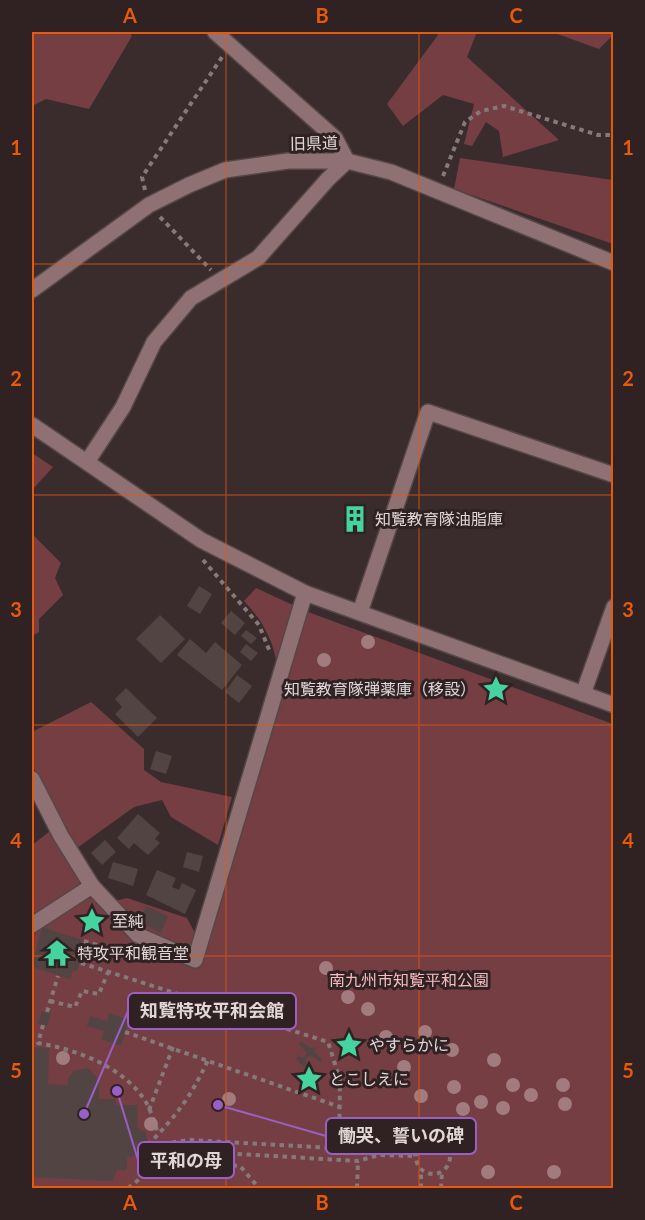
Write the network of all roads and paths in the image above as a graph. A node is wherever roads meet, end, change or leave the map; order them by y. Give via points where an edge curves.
1 (215, 32) edge
2 (229, 45) junction
3 (614, 135) edge
4 (347, 161) junction
5 (437, 190) junction
6 (149, 205) junction
7 (614, 263) edge
8 (220, 279) junction
9 (32, 290) edge
10 (32, 424) edge
11 (87, 462) junction
12 (614, 475) edge
13 (184, 529) junction
14 (305, 593) junction
15 (614, 607) edge
16 (360, 612) junction
17 (271, 654) dead end
18 (583, 694) junction
19 (614, 705) edge
20 (32, 779) edge
21 (92, 886) junction
22 (32, 925) edge
23 (138, 935) junction
24 (84, 941) dead end
25 (81, 963) dead end
26 (108, 972) junction
27 (58, 976) dead end
28 (50, 1001) junction
29 (47, 1011) dead end
30 (43, 1026) dead end
31 (125, 1032) dead end
32 (173, 1047) junction
33 (207, 1060) junction
34 (340, 1107) junction
35 (149, 1111) junction
36 (159, 1134) junction
37 (148, 1146) junction
38 (340, 1148) junction
39 (416, 1156) junction
40 (164, 1160) junction
41 (339, 1160) junction
42 (358, 1161) junction
43 (421, 1170) junction
44 (442, 1172) junction
45 (128, 1188) edge
46 (259, 1188) edge
47 (357, 1188) edge
48 (421, 1188) edge
49 (441, 1188) edge

1 - 2 street
2 - 4 street via 335,138
2 - 6 path via 142,177
3 - 5 path via 598,135 504,106 481,111 465,122
4 - 5 street, 旧県道 via 391,172
4 - 6 street, 旧県道 via 288,160 225,170
4 - 8 street via 258,258
5 - 7 street, 旧県道
6 - 8 path
6 - 9 street, 旧県道
8 - 11 street via 191,298 154,342 123,407
10 - 11 street
11 - 13 street
12 - 16 street via 428,412
13 - 14 street
13 - 17 path via 196,553 259,625
14 - 16 street
14 - 23 street via 195,960
15 - 18 street
16 - 18 street
18 - 19 street
20 - 21 street
21 - 22 street
21 - 23 street
23 - 24 path via 117,951
25 - 26 path
26 - 28 path via 99,994 82,992 75,1007
26 - 34 path via 328,1042 340,1080
27 - 28 path
28 - 29 path
30 - 35 path via 38,1043 98,1061 120,1074
31 - 32 path
32 - 33 path
32 - 35 path
33 - 34 path
33 - 36 path via 188,1099
34 - 38 path
35 - 36 path
36 - 37 path
37 - 38 path via 189,1140
37 - 40 path
37 - 41 path
38 - 39 path
38 - 41 path
39 - 42 path via 380,1155
39 - 43 path
39 - 44 path via 425,1142 442,1143 450,1158
40 - 45 path
40 - 46 path via 240,1166
41 - 42 path
42 - 47 path
43 - 44 path via 431,1175
43 - 48 path
44 - 49 path

